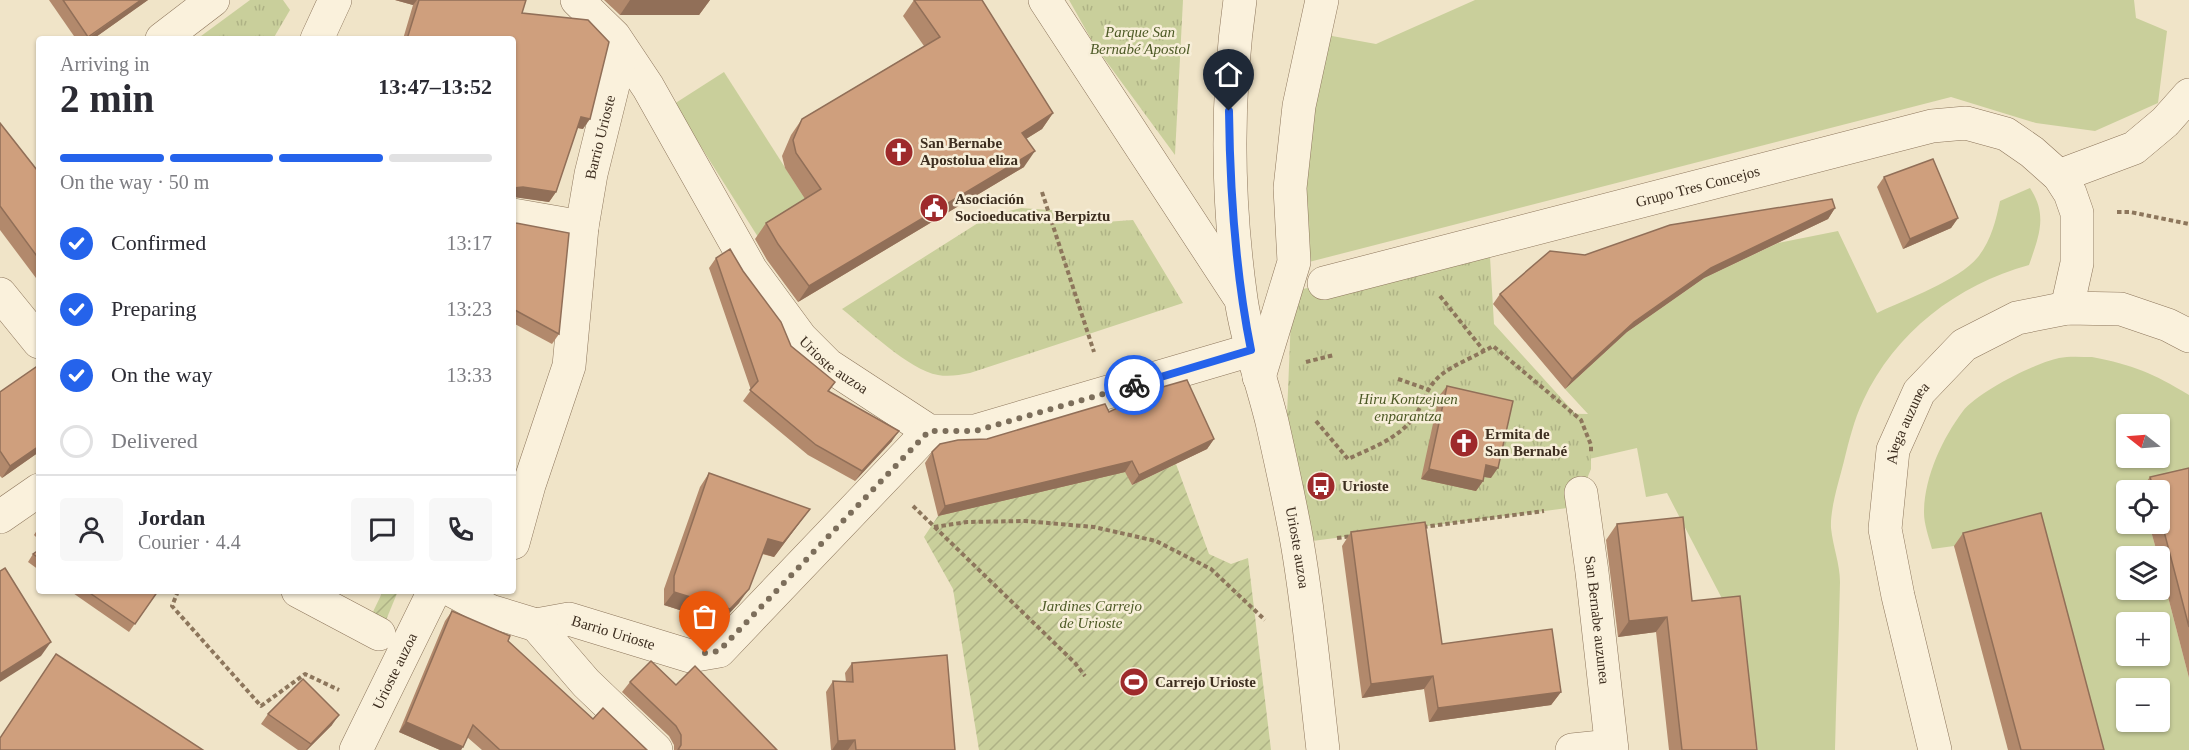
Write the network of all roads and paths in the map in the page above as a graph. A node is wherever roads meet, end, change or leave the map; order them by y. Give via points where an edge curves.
1 (213, 0) edge
2 (335, 0) edge
3 (577, 0) edge
4 (1045, 0) edge
5 (1240, 0) edge
6 (1322, 0) edge
7 (166, 36) edge
8 (318, 36) edge
9 (622, 49) junction
10 (2189, 95) edge
11 (2059, 176) junction
12 (1042, 192) dead end
13 (2130, 212) dead end
14 (516, 216) edge
15 (2189, 224) edge
16 (582, 227) junction
17 (1412, 260) junction
18 (1324, 283) dead end
19 (0, 294) edge
20 (1241, 300) junction
21 (2067, 308) junction
22 (2189, 336) edge
23 (36, 338) edge
24 (1484, 351) junction
25 (1334, 355) dead end
26 (1304, 363) dead end
27 (1255, 364) junction
28 (1398, 379) dead end
29 (1427, 389) junction
30 (1107, 393) junction
31 (1313, 417) dead end
32 (929, 431) junction
33 (885, 478) junction
34 (36, 492) edge
35 (1582, 500) junction
36 (0, 517) edge
37 (934, 527) junction
38 (1416, 528) edge
39 (516, 532) edge
40 (1357, 536) edge
41 (1297, 543) junction
42 (177, 594) edge
43 (304, 594) edge
44 (433, 594) edge
45 (466, 594) edge
46 (495, 601) edge
47 (536, 625) junction
48 (379, 633) dead end
49 (1313, 666) junction
50 (1085, 676) dead end
51 (376, 708) junction
52 (1612, 748) edge
53 (356, 750) edge
54 (656, 750) edge
55 (1323, 750) edge
56 (1572, 750) edge
57 (1935, 750) edge

1 - 7 street
2 - 8 street
3 - 9 street, Urioste auzoa
4 - 20 street, Urioste auzoa
5 - 20 street, Urioste auzoa via 1229,111 1230,182
6 - 27 street via 1299,106 1290,188 1294,262
9 - 16 street, Barrio Urioste
9 - 32 street, Urioste auzoa via 648,87 752,270 801,338 828,365
10 - 11 street via 2134,148
11 - 17 street, Grupo Tres Concejos via 2006,134 1966,123 1932,126
11 - 21 street, Grupo Tres Concejos via 2077,213 2077,263
12 - 30 path
13 - 15 path
14 - 16 street
16 - 39 street, Barrio Urioste via 569,366
17 - 18 street, Grupo Tres Concejos
17 - 24 path
19 - 23 street
20 - 27 street, Urioste auzoa
21 - 22 street, Aiega auzunea via 2121,309
21 - 57 street, Aiega auzunea via 2017,318 1964,345 1919,392 1893,450 1885,529
24 - 29 path via 1442,374
24 - 35 path via 1493,346 1581,420 1591,446 1591,469
25 - 26 path
27 - 30 street
27 - 41 street, Urioste auzoa
28 - 29 path
29 - 31 path via 1422,406 1410,423 1391,438 1348,459
30 - 32 street via 975,431
32 - 33 street, Barrio Urioste
33 - 37 path
33 - 47 street, Barrio Urioste via 719,651 690,656 569,619
34 - 36 street
35 - 38 path
35 - 52 street, San Bernabe auzunea
37 - 49 path via 1025,521 1094,527 1156,542 1211,569
37 - 50 path
40 - 41 path
41 - 49 street, Urioste auzoa
42 - 51 path via 172,606 261,706 305,674
43 - 48 street
44 - 51 street, Urioste auzoa
45 - 46 street, Barrio Urioste
46 - 47 street, Barrio Urioste
47 - 54 street via 586,683
49 - 55 street, Urioste auzoa
51 - 53 street, Urioste auzoa
52 - 56 street, San Bernabe auzunea

